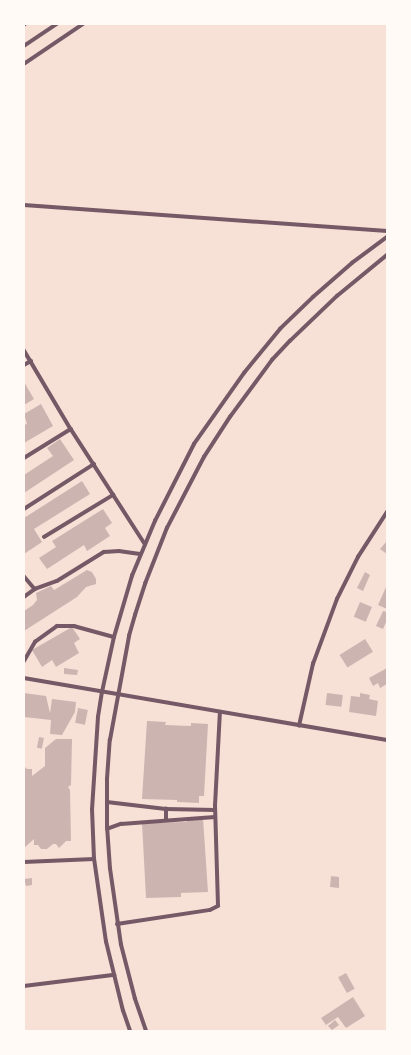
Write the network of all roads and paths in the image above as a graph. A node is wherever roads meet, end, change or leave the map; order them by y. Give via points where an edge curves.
1 (57, 24) edge
2 (83, 24) edge
3 (24, 46) edge
4 (24, 64) edge
5 (24, 205) edge
6 (387, 231) edge
7 (387, 237) edge
8 (387, 255) edge
9 (24, 350) edge
10 (31, 361) junction
11 (24, 366) edge
12 (71, 429) junction
13 (24, 458) edge
14 (94, 464) junction
15 (113, 495) junction
16 (24, 509) edge
17 (387, 512) edge
18 (44, 537) dead end
19 (145, 544) junction
20 (140, 554) junction
21 (24, 576) edge
22 (35, 589) junction
23 (24, 597) edge
24 (114, 637) junction
25 (24, 661) edge
26 (24, 678) edge
27 (102, 692) junction
28 (118, 694) junction
29 (220, 712) junction
30 (299, 726) junction
31 (387, 740) edge
32 (107, 802) junction
33 (166, 809) junction
34 (215, 810) junction
35 (215, 817) junction
36 (166, 820) junction
37 (107, 829) junction
38 (94, 859) junction
39 (24, 862) edge
40 (117, 924) junction
41 (114, 975) junction
42 (24, 986) edge
43 (130, 1031) edge
44 (146, 1031) edge

1 - 3 street
2 - 4 street
5 - 6 street
7 - 19 street via 313,297 280,329 244,373 194,444 173,482
8 - 28 street via 326,306 272,360 204,457 167,528 145,584 129,636
9 - 10 street
10 - 11 street
10 - 12 street
12 - 13 street
12 - 14 street
14 - 15 street
14 - 16 street
15 - 18 street
15 - 19 street
17 - 30 street via 358,557 337,599 313,664
19 - 20 street
20 - 22 street via 119,550 104,552 57,581
20 - 24 street
21 - 22 street
22 - 23 street
24 - 25 street via 74,626 57,626 35,642
24 - 27 street
26 - 27 street
27 - 28 street
27 - 38 street via 92,785
28 - 29 street
28 - 32 street via 110,740
29 - 30 street
29 - 34 street
30 - 31 street
32 - 33 street
32 - 37 street
33 - 34 street
33 - 36 street
34 - 35 street
35 - 36 street
35 - 40 street via 218,906 210,910
36 - 37 street via 117,825
37 - 40 street
38 - 39 street
38 - 41 street via 106,942
40 - 44 street via 134,999
41 - 42 street
41 - 43 street

